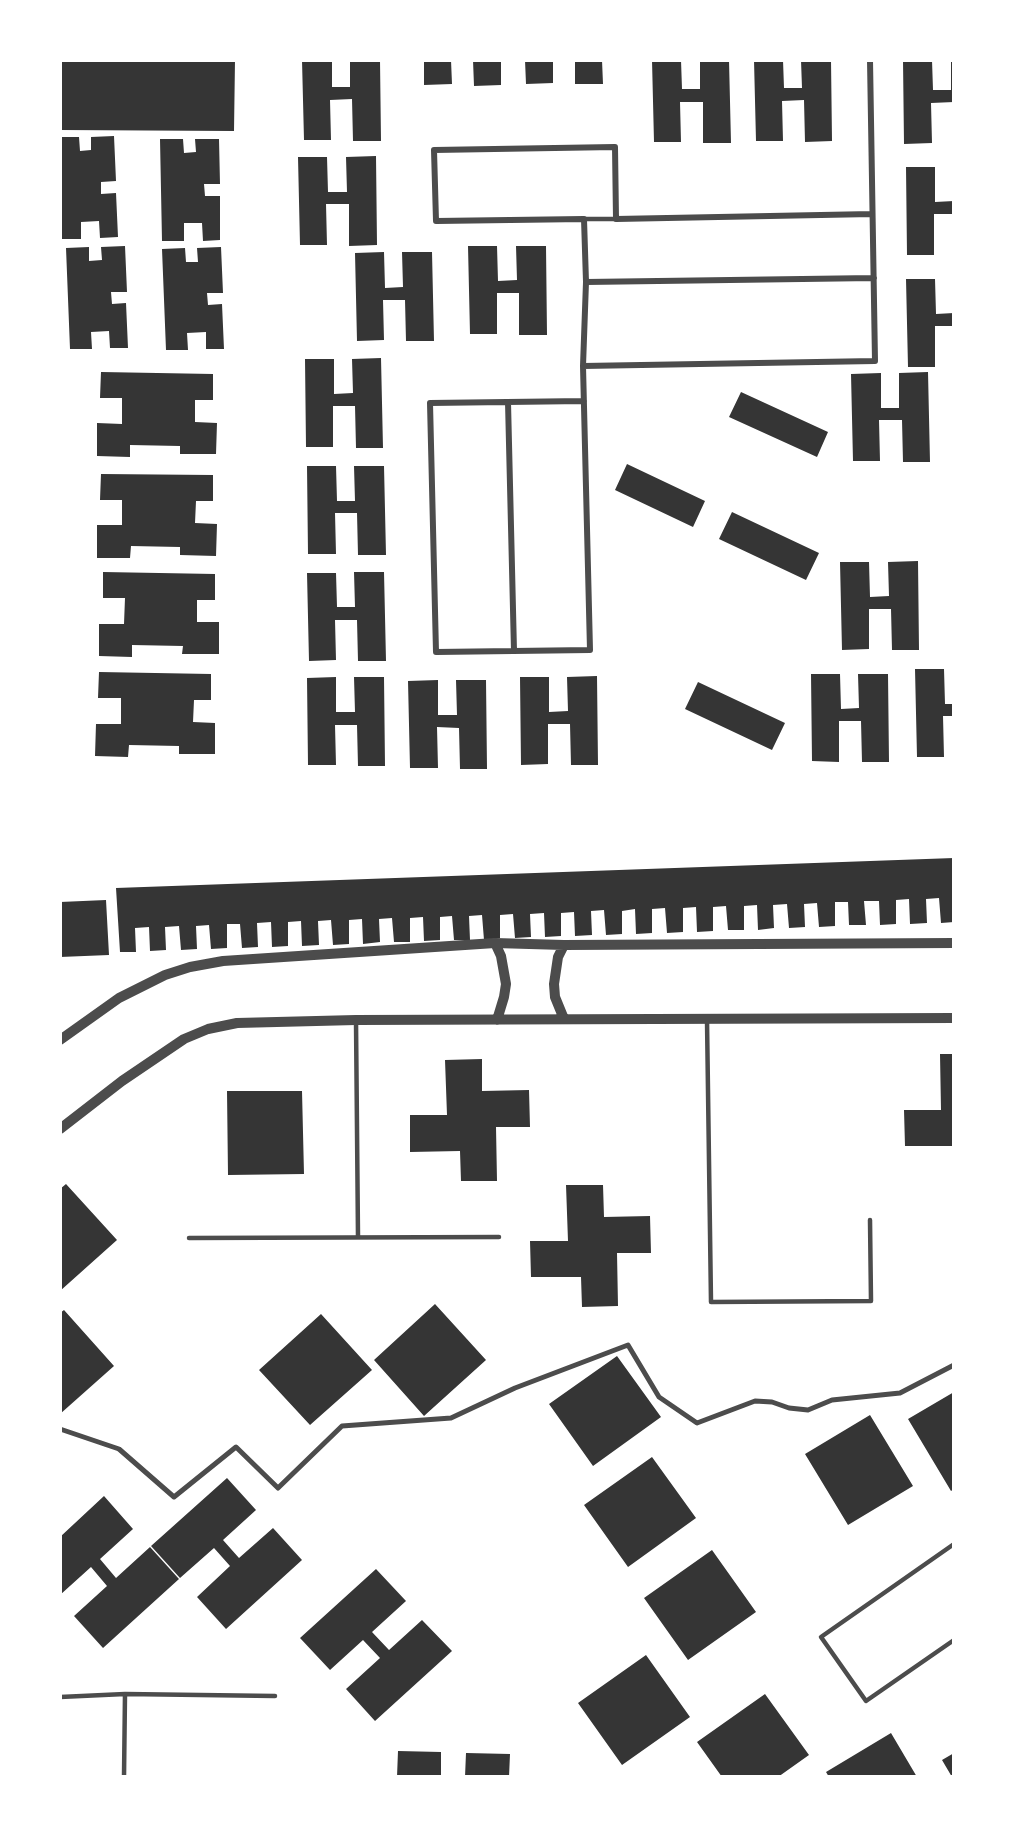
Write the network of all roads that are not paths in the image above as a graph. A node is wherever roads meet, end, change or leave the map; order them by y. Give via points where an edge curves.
1 (870, 60) edge
2 (872, 214) junction
3 (584, 219) junction
4 (616, 219) junction
5 (874, 278) junction
6 (586, 282) junction
7 (583, 366) junction
8 (584, 401) junction
9 (508, 402) junction
10 (514, 651) junction
11 (954, 943) edge
12 (495, 944) junction
13 (564, 945) junction
14 (954, 1018) edge
15 (564, 1019) junction
16 (356, 1020) junction
17 (497, 1020) junction
18 (707, 1020) junction
19 (60, 1040) edge
20 (60, 1129) edge
21 (870, 1220) dead end
22 (358, 1237) junction
23 (499, 1237) dead end
24 (189, 1238) dead end
25 (954, 1365) edge
26 (60, 1429) edge
27 (954, 1544) edge
28 (954, 1640) edge
29 (125, 1694) junction
30 (275, 1695) dead end
31 (60, 1697) edge
32 (124, 1777) edge

1 - 2 street
2 - 4 street
2 - 5 street
3 - 4 lane
3 - 4 street via 436,221 434,150 615,147
3 - 6 street
5 - 6 street
5 - 7 street via 875,362
6 - 7 street
7 - 8 street
8 - 9 street
8 - 10 street via 590,650
9 - 10 street
9 - 10 street via 430,403 436,652
11 - 13 street
12 - 13 street
12 - 17 street via 506,984
12 - 19 street via 223,961 190,967 120,998
13 - 15 street via 554,984
14 - 18 street
15 - 17 street
15 - 18 street
16 - 17 street
16 - 20 street via 237,1023 208,1029 155,1057
16 - 22 lane
18 - 21 lane via 711,1302 871,1301
22 - 23 lane
22 - 24 lane
25 - 26 street via 900,1393 832,1400 808,1410 755,1401 698,1423 659,1397 628,1345 515,1388 451,1418 342,1426 278,1488 236,1447 174,1497 119,1449
27 - 28 lane via 821,1637 866,1701
29 - 30 lane
29 - 31 lane
29 - 32 lane

